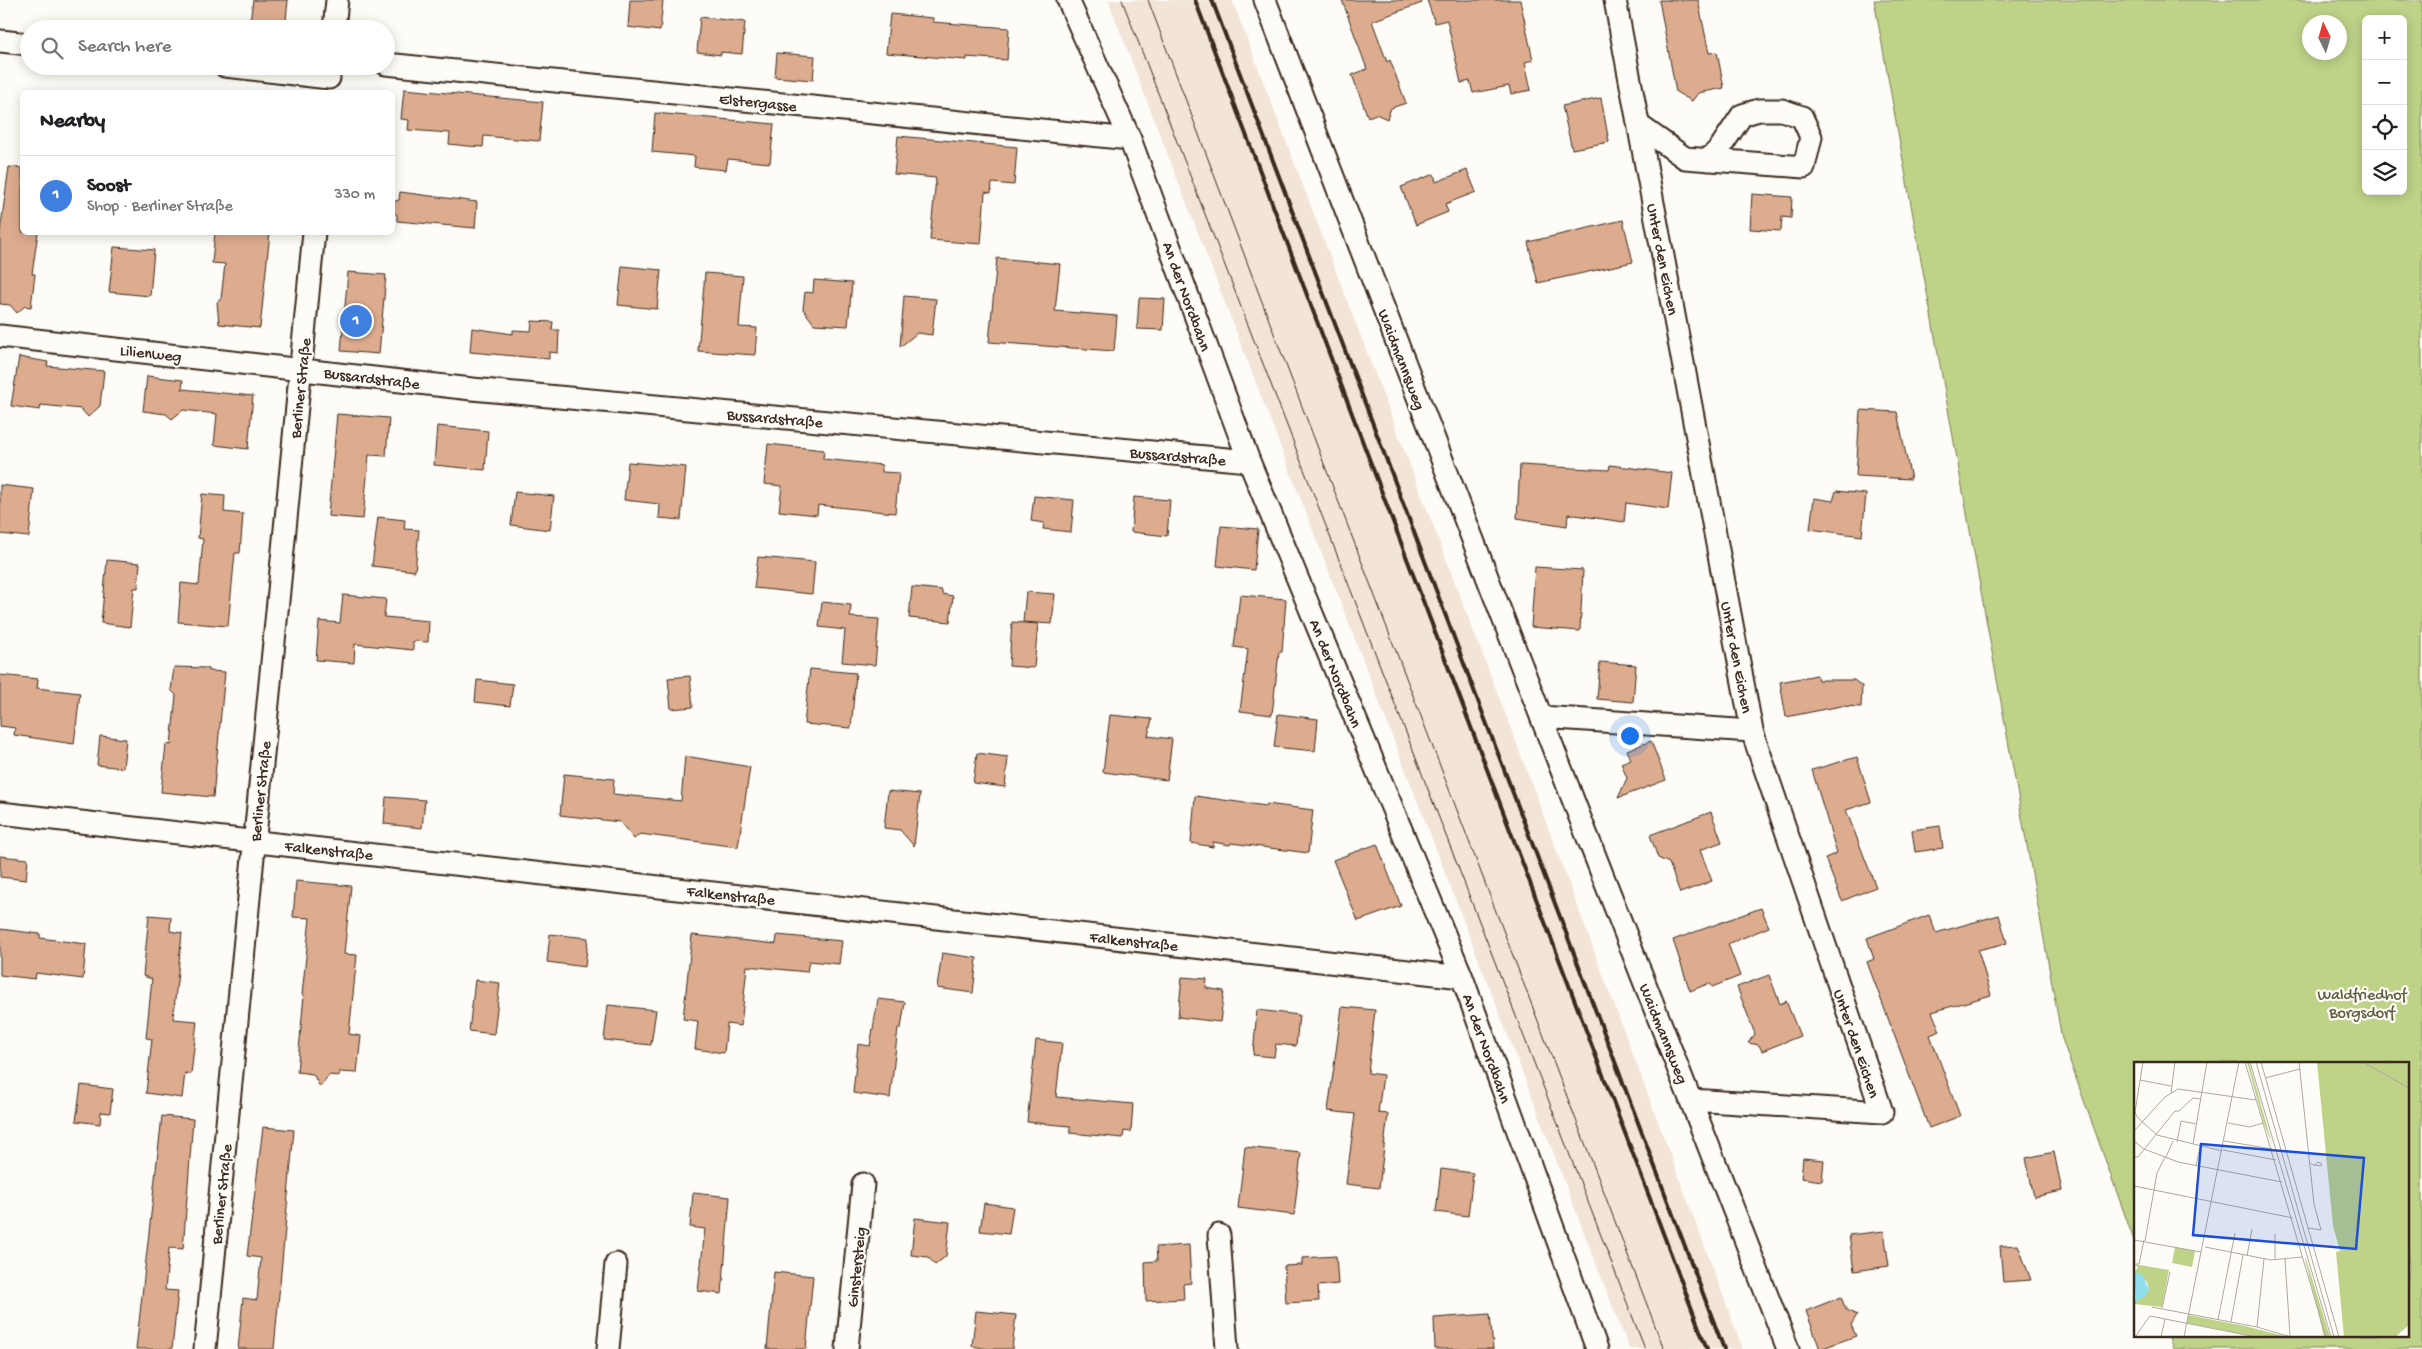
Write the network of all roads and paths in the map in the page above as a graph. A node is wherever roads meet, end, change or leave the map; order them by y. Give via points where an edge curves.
1 (337, 0) edge
2 (1068, 0) edge
3 (1265, 0) edge
4 (1615, 0) edge
5 (335, 20) edge
6 (0, 41) edge
7 (20, 43) edge
8 (395, 65) edge
9 (297, 75) edge
10 (329, 79) edge
11 (1640, 126) junction
12 (1130, 139) junction
13 (1708, 160) junction
14 (314, 235) edge
15 (0, 336) edge
16 (301, 369) junction
17 (1249, 462) junction
18 (1541, 717) junction
19 (1752, 731) junction
20 (0, 813) edge
21 (254, 841) junction
22 (1462, 977) junction
23 (1691, 1100) junction
24 (864, 1184) dead end
25 (1219, 1235) dead end
26 (616, 1264) dead end
27 (205, 1349) edge
28 (608, 1349) edge
29 (847, 1349) edge
30 (1227, 1349) edge
31 (1597, 1349) edge
32 (1788, 1349) edge

1 - 5 street
2 - 12 street, An der Nordbahn
3 - 18 street, Waidmannsweg
4 - 11 street, Unter den Eichen
6 - 7 street
8 - 12 street, Elstergasse
9 - 10 street
11 - 13 street via 1684,158
11 - 19 street, Unter den Eichen
12 - 17 street, An der Nordbahn
13 - 13 street via 1804,167 1811,137 1802,117 1782,110 1759,110 1742,115
14 - 16 street, Berliner Straße
15 - 16 street, Lilienweg
16 - 17 street, Bussardstraße
16 - 21 street, Berliner Straße
17 - 22 street, An der Nordbahn
18 - 19 street
18 - 23 street, Waidmannsweg
19 - 23 street, Unter den Eichen via 1882,1112
20 - 21 street, Falkenstraße
21 - 22 street, Falkenstraße
21 - 27 street, Berliner Straße
22 - 31 street, An der Nordbahn
23 - 32 street, Waidmannsweg
24 - 29 street, Ginstersteig
25 - 30 street
26 - 28 street

